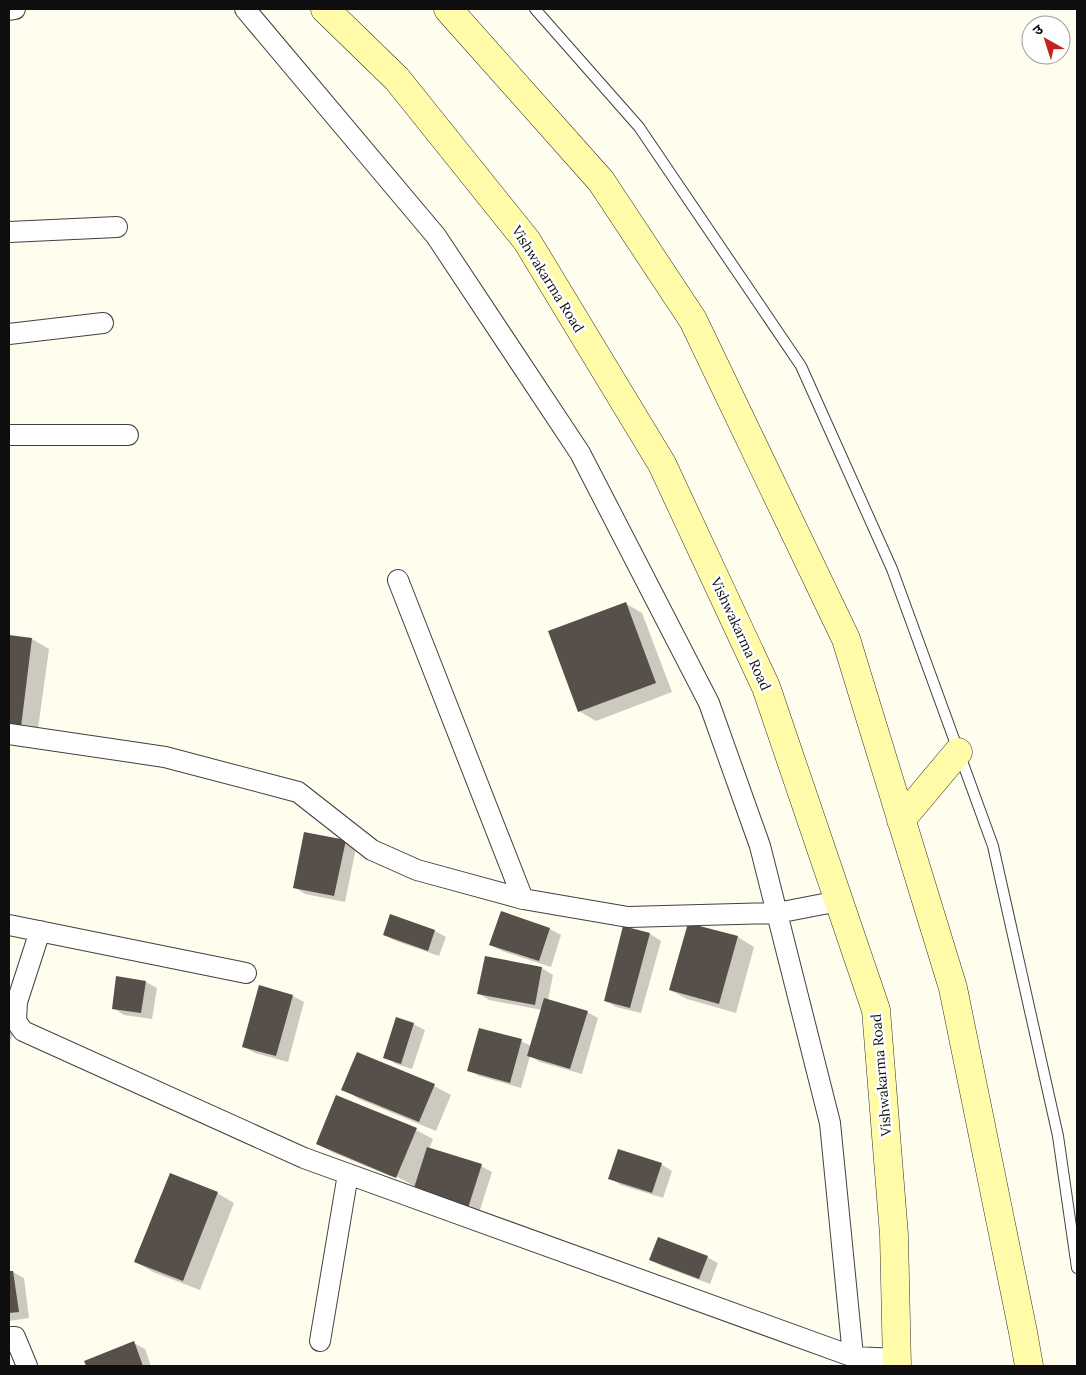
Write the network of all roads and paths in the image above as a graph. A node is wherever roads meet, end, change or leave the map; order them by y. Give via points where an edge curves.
1 (15, 9) edge
2 (245, 9) edge
3 (325, 9) edge
4 (448, 9) edge
5 (535, 9) edge
6 (9, 10) edge
7 (117, 227) dead end
8 (9, 232) edge
9 (103, 323) dead end
10 (9, 334) edge
11 (9, 435) edge
12 (128, 435) dead end
13 (398, 580) dead end
14 (9, 734) edge
15 (958, 752) junction
16 (901, 820) junction
17 (523, 899) junction
18 (839, 900) junction
19 (777, 913) junction
20 (9, 925) edge
21 (40, 931) junction
22 (246, 973) dead end
23 (348, 1174) junction
24 (1077, 1268) edge
25 (9, 1337) edge
26 (320, 1341) dead end
27 (854, 1361) edge
28 (897, 1363) edge
29 (27, 1366) edge
30 (1028, 1366) edge

1 - 6 street
2 - 19 street via 436,236 580,453 709,703 760,846
3 - 18 main road, Vishwakarma Road via 397,79 527,241 662,464 766,686
4 - 16 main road via 601,181 693,320 846,639
5 - 15 lane via 639,127 801,366 892,569
7 - 8 street
9 - 10 street
11 - 12 street
13 - 17 street
14 - 17 street via 165,757 298,792 372,850 417,870
15 - 16 main road
15 - 24 lane via 993,846 1058,1136
16 - 30 main road via 953,988
17 - 19 street via 628,917
18 - 19 street
18 - 28 main road, Vishwakarma Road via 876,1010 894,1235
19 - 27 street via 830,1123
20 - 21 street
21 - 22 street
21 - 23 street via 17,1002 16,1022 23,1031 304,1158
23 - 26 street
23 - 27 street
25 - 29 street via 15,1337
27 - 28 street

